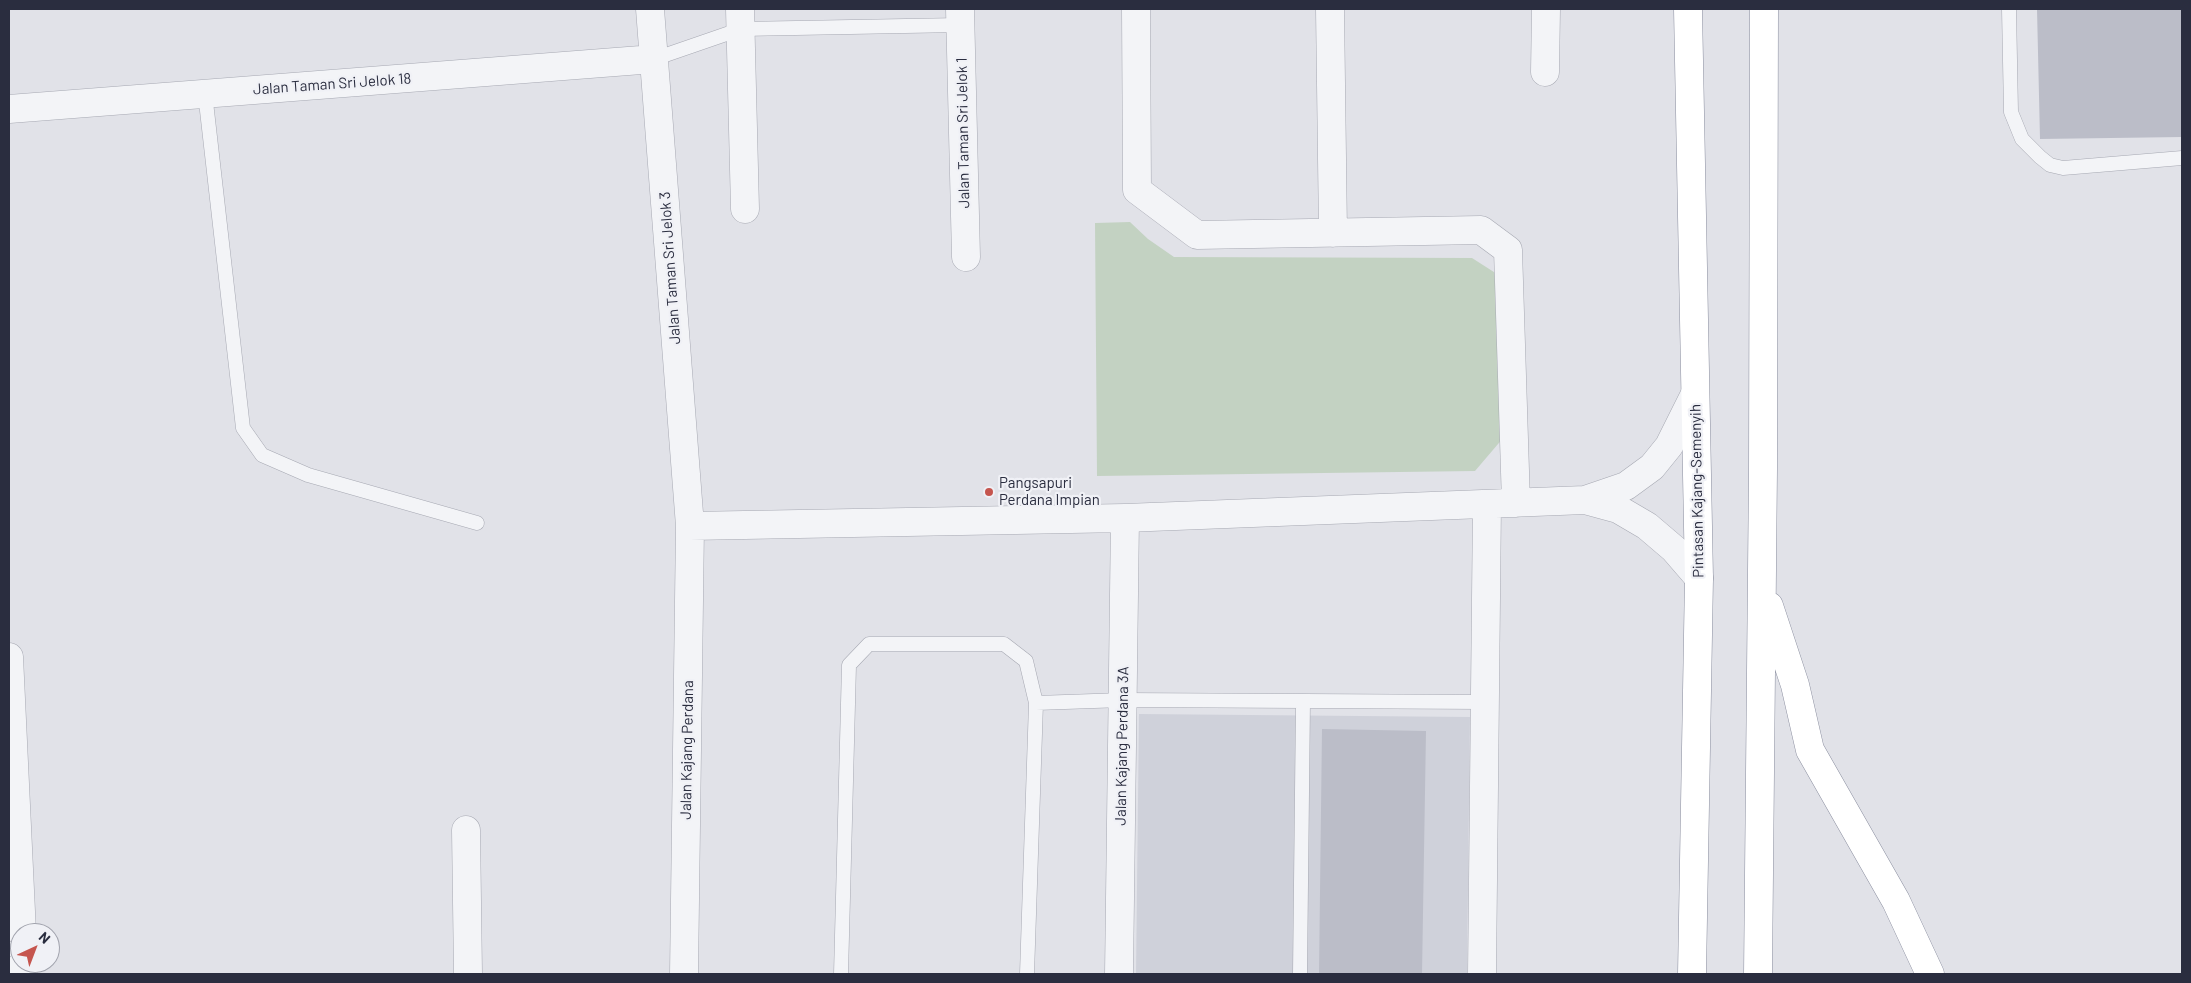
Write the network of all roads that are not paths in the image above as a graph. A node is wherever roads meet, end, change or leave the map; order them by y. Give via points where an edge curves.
1 (650, 9) edge
2 (1136, 9) edge
3 (1330, 9) edge
4 (1546, 9) edge
5 (1688, 9) edge
6 (1764, 9) edge
7 (2009, 9) edge
8 (960, 17) edge
9 (740, 19) edge
10 (654, 59) junction
11 (1545, 72) dead end
12 (205, 94) junction
13 (9, 109) edge
14 (2182, 158) edge
15 (745, 210) dead end
16 (1333, 233) junction
17 (966, 257) dead end
18 (1696, 394) junction
19 (1585, 500) junction
20 (1516, 503) junction
21 (1487, 504) junction
22 (1125, 518) junction
23 (477, 523) dead end
24 (690, 526) junction
25 (1698, 578) junction
26 (1762, 585) junction
27 (9, 658) edge
28 (1123, 700) junction
29 (1302, 701) junction
30 (1484, 702) junction
31 (1036, 703) junction
32 (466, 830) dead end
33 (22, 923) edge
34 (468, 974) edge
35 (684, 974) edge
36 (841, 974) edge
37 (1027, 974) edge
38 (1119, 974) edge
39 (1300, 974) edge
40 (1482, 974) edge
41 (1692, 974) edge
42 (1758, 974) edge
43 (1930, 974) edge

1 - 10 street, Jalan Taman Sri Jelok 3
2 - 16 street via 1137,190 1197,235
3 - 16 street
4 - 11 street
5 - 18 highway, Pintasan Kajang-Semenyih
6 - 26 highway
7 - 14 lane via 2011,112 2022,139 2040,157 2050,165 2063,168
8 - 9 lane
8 - 17 street, Jalan Taman Sri Jelok 1
9 - 10 lane
9 - 15 street
10 - 12 street, Jalan Taman Sri Jelok 18
10 - 24 street, Jalan Taman Sri Jelok 3
12 - 13 street, Jalan Taman Sri Jelok 18
12 - 23 lane via 243,428 262,455 308,475
16 - 20 street via 1480,230 1508,250
18 - 19 street via 1669,446 1652,467 1626,486
18 - 25 highway, Pintasan Kajang-Semenyih
19 - 20 street
19 - 25 street via 1618,509 1647,526 1674,549
20 - 21 street
21 - 22 street
21 - 30 street
22 - 24 street
22 - 28 street, Jalan Kajang Perdana 3A
24 - 35 street, Jalan Kajang Perdana
25 - 41 highway, Pintasan Kajang-Semenyih
26 - 42 highway
26 - 43 highway via 1795,685 1810,750 1896,901
27 - 33 street
28 - 29 lane
28 - 31 lane
28 - 38 street, Jalan Kajang Perdana 3A
29 - 30 lane
29 - 39 lane
30 - 40 street
31 - 36 lane via 1026,661 1004,644 869,644 849,665
31 - 37 lane
32 - 34 street

